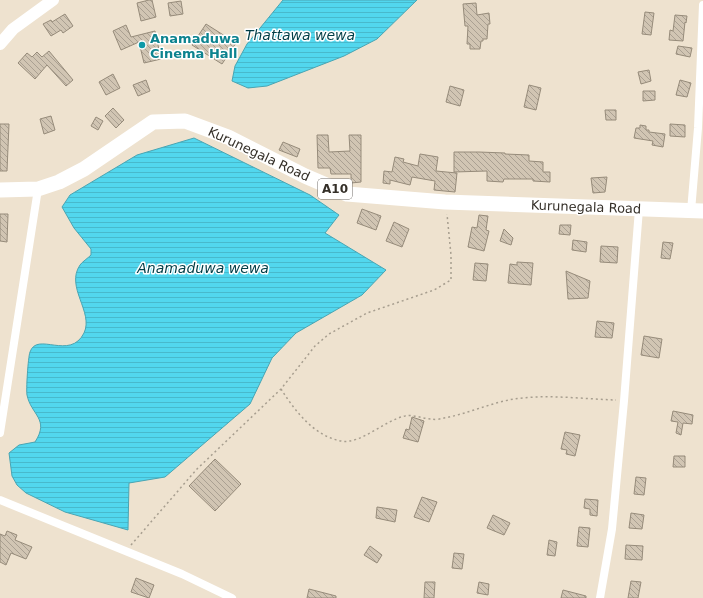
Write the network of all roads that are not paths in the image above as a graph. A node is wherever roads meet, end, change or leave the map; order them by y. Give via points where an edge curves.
1 (53, 0) edge
2 (703, 5) edge
3 (0, 44) edge
4 (38, 189) junction
5 (0, 190) edge
6 (640, 209) junction
7 (697, 211) edge
8 (0, 433) edge
9 (0, 500) edge
10 (232, 598) edge
11 (600, 598) edge

1 - 3 street via 13,29
2 - 7 street
4 - 5 highway, Kurunegala Road / A10
4 - 6 highway, Kurunegala Road / A10 via 84,169 153,122 185,121 228,136 305,176 347,194 445,202
4 - 8 street
6 - 7 highway, Kurunegala Road / A10
6 - 11 street via 612,529
9 - 10 street via 182,574

